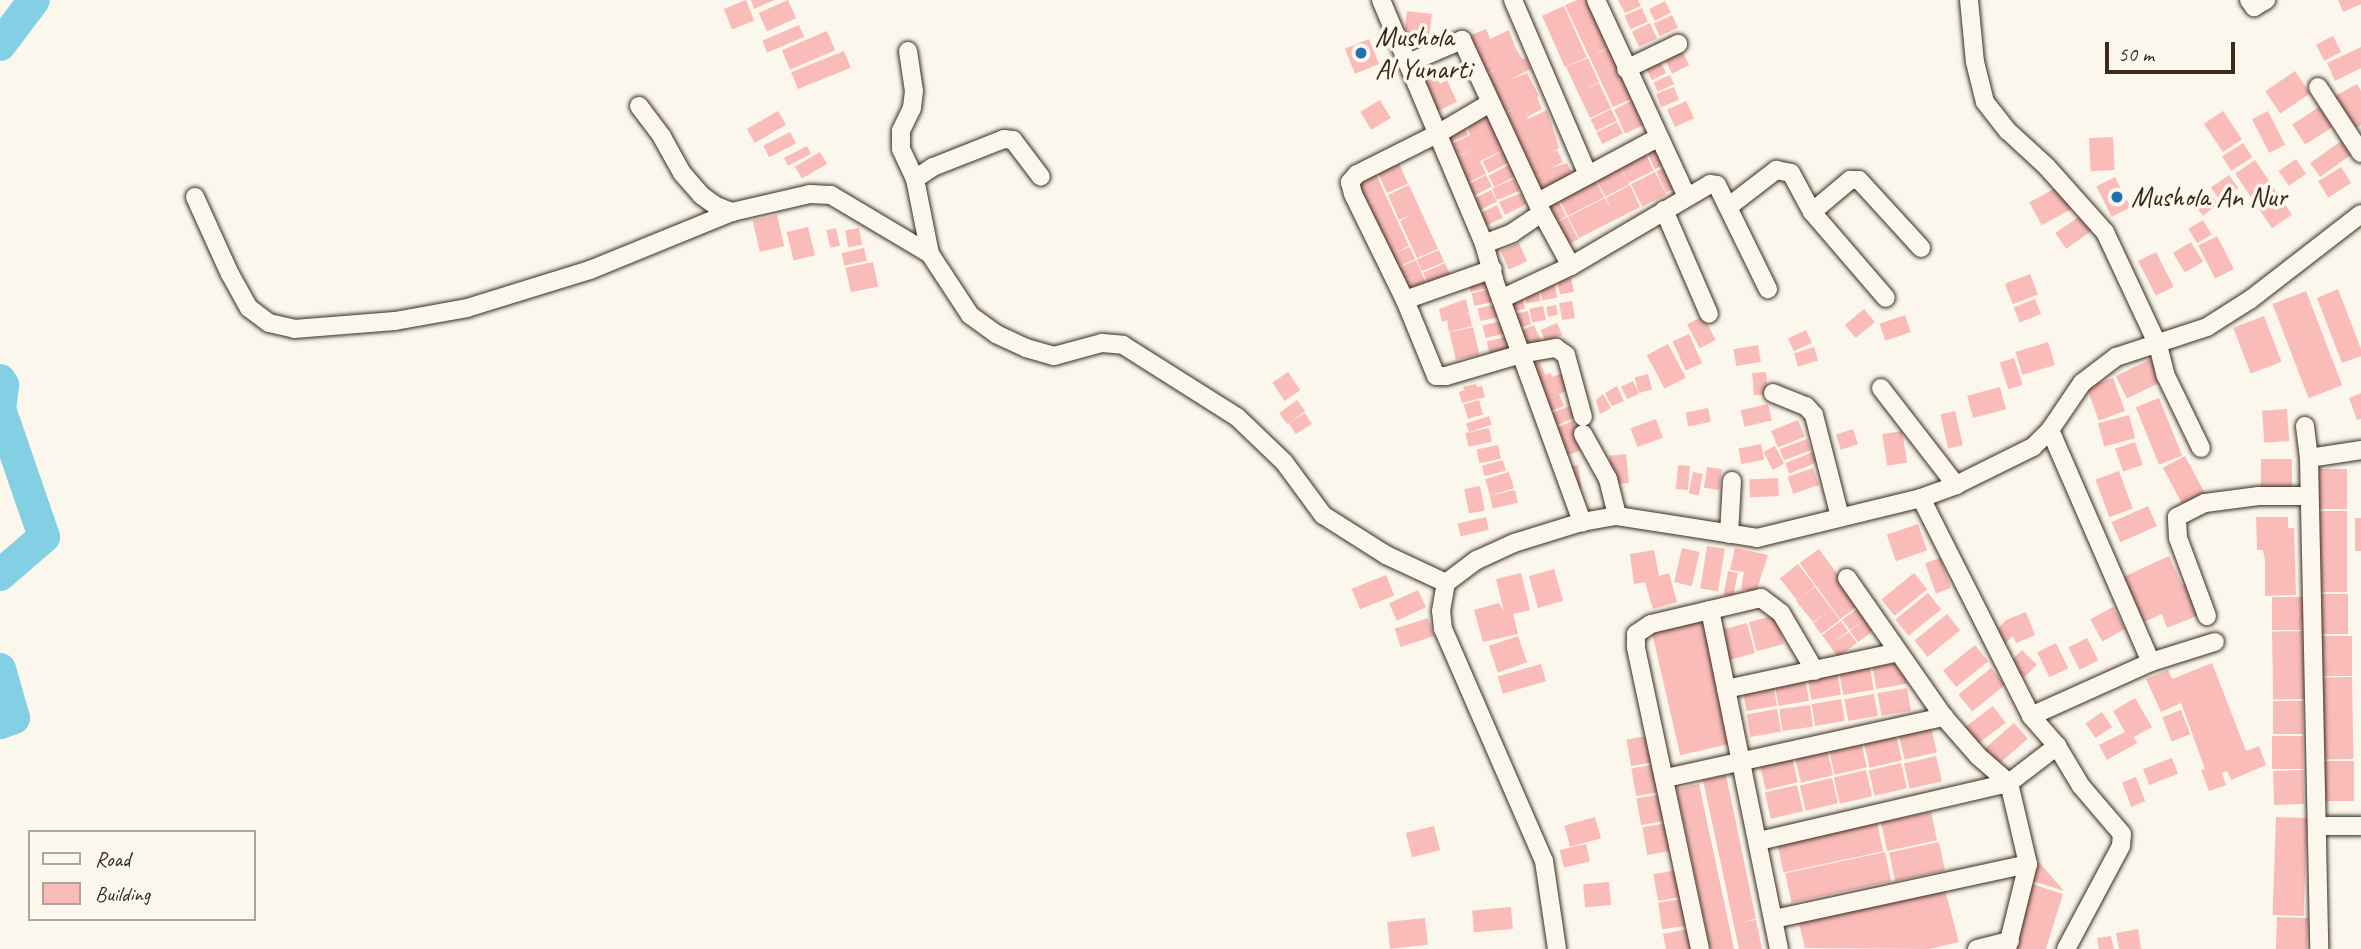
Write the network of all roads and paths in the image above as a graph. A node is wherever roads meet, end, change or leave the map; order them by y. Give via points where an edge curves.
1 (1381, 0) edge
2 (1513, 0) edge
3 (1596, 0) edge
4 (1969, 0) edge
5 (2249, 0) edge
6 (2266, 0) edge
7 (1678, 44) dead end
8 (908, 51) dead end
9 (1408, 63) junction
10 (1626, 69) junction
11 (2318, 87) dead end
12 (1490, 103) junction
13 (639, 106) dead end
14 (1439, 133) junction
15 (1659, 137) junction
16 (2361, 153) edge
17 (1587, 173) junction
18 (1041, 177) dead end
19 (915, 178) junction
20 (195, 197) dead end
21 (1687, 197) junction
22 (1728, 207) junction
23 (1540, 208) junction
24 (1664, 210) junction
25 (732, 212) junction
26 (1812, 212) junction
27 (2361, 214) edge
28 (1484, 244) junction
29 (1922, 248) dead end
30 (930, 254) junction
31 (1571, 266) junction
32 (1493, 269) junction
33 (1768, 289) dead end
34 (1886, 298) dead end
35 (1501, 299) junction
36 (1405, 300) junction
37 (1709, 314) dead end
38 (2158, 345) junction
39 (1521, 354) junction
40 (1881, 388) dead end
41 (1773, 393) dead end
42 (2305, 426) dead end
43 (2050, 430) junction
44 (2201, 448) dead end
45 (2361, 450) edge
46 (2309, 458) junction
47 (1732, 481) dead end
48 (1956, 485) junction
49 (2309, 496) junction
50 (1921, 498) junction
51 (1616, 516) junction
52 (1840, 517) junction
53 (1582, 522) junction
54 (1729, 534) junction
55 (1847, 578) dead end
56 (1446, 583) junction
57 (1710, 610) junction
58 (2207, 616) dead end
59 (2215, 642) dead end
60 (1898, 652) junction
61 (2151, 662) junction
62 (1815, 671) junction
63 (1726, 689) junction
64 (2031, 716) junction
65 (1944, 717) junction
66 (2057, 746) junction
67 (1741, 762) junction
68 (1665, 778) junction
69 (2010, 783) junction
70 (2318, 826) junction
71 (2361, 826) edge
72 (1759, 841) junction
73 (2028, 864) junction
74 (1774, 919) junction
75 (2009, 945) edge
76 (1558, 949) edge
77 (1700, 949) edge
78 (1779, 949) edge
79 (1978, 949) edge
80 (2066, 949) edge
81 (2319, 949) edge

1 - 9 street
2 - 17 street
3 - 10 street
4 - 38 street via 1975,62 1985,102 2105,232
5 - 6 street via 2254,7
7 - 10 street
8 - 19 street via 914,91 901,131 901,149
9 - 12 street via 1462,40
9 - 14 street
10 - 15 street
11 - 16 street
12 - 14 street
12 - 23 street
13 - 25 street via 701,195
14 - 28 street
14 - 36 street via 1357,174 1350,182
15 - 17 street
15 - 21 street
17 - 23 street
18 - 19 street via 1013,141 1004,139
19 - 30 street
20 - 25 street via 249,308 269,323 294,329 395,321 467,308 590,270
21 - 22 street via 1710,184 1717,185
21 - 24 street
22 - 26 street via 1776,170 1784,169 1791,173
22 - 33 street
23 - 28 street via 1513,233
23 - 31 street
24 - 31 street
24 - 37 street
25 - 30 street via 810,194 831,195
26 - 29 street via 1850,180 1859,180
26 - 34 street
27 - 38 street via 2229,313 2207,327
28 - 32 street
30 - 56 street via 970,315 996,334 1054,356 1102,343 1123,345 1237,417 1284,462 1323,515 1386,555
31 - 35 street
32 - 35 street
32 - 36 street
35 - 39 street
36 - 39 street via 1436,376
38 - 43 street via 2116,358 2082,383
38 - 44 street via 2166,376
39 - 51 street via 1562,350 1574,379 1583,426 1608,480
39 - 53 street
40 - 48 street
41 - 52 street via 1806,406 1814,415
42 - 46 street
43 - 48 street via 2033,447
43 - 61 street
45 - 46 street
46 - 49 street
47 - 54 street
48 - 50 street
49 - 58 street via 2205,503 2177,517 2178,538
49 - 70 street
50 - 52 street
50 - 64 street
51 - 53 street
51 - 54 street
52 - 54 street via 1757,538
53 - 56 street via 1477,559
55 - 60 street
56 - 76 street via 1443,629 1544,860
57 - 62 street via 1761,598 1781,613
57 - 63 street
57 - 68 street via 1651,624 1636,634
59 - 61 street
60 - 62 street
60 - 65 street
61 - 64 street
62 - 63 street
63 - 67 street
64 - 66 street
65 - 67 street
65 - 69 street via 1978,756
66 - 69 street
66 - 80 street via 2123,840
67 - 68 street
67 - 72 street
68 - 77 street
69 - 72 street
69 - 73 street
70 - 71 street
70 - 81 street
72 - 74 street
73 - 74 street
73 - 75 street
74 - 78 street
75 - 79 street

